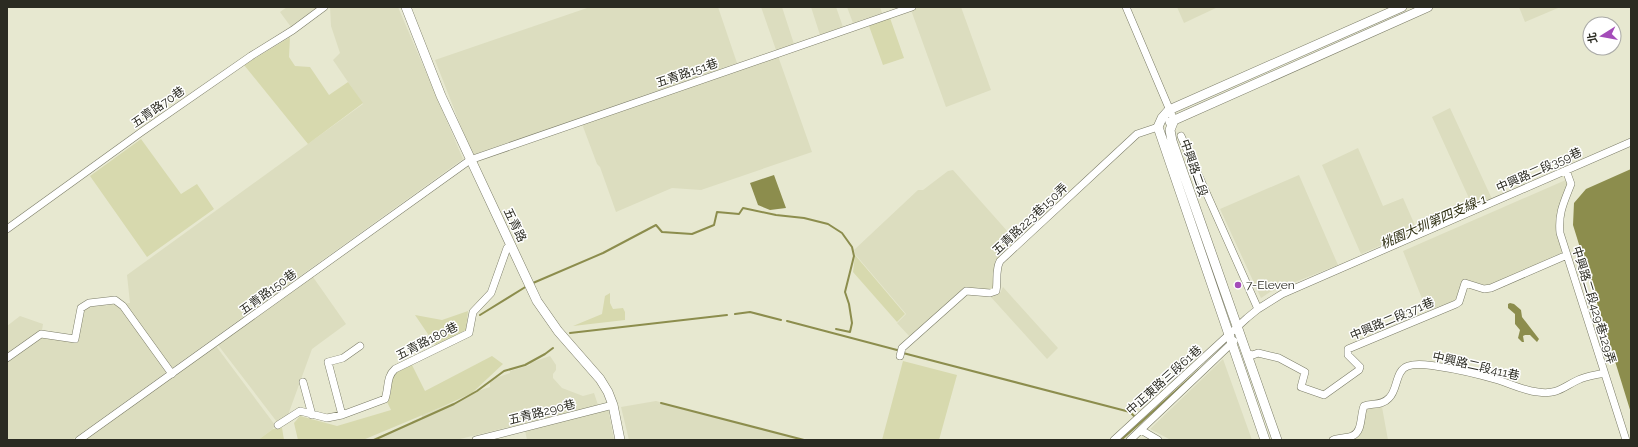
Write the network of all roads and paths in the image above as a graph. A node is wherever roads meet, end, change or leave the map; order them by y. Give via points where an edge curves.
1 (324, 7) edge
2 (406, 7) edge
3 (912, 7) edge
4 (1126, 7) edge
5 (1402, 7) edge
6 (1428, 7) edge
7 (1363, 24) junction
8 (1367, 34) junction
9 (1169, 110) junction
10 (1174, 120) junction
11 (1158, 127) junction
12 (1181, 136) dead end
13 (1631, 142) edge
14 (470, 160) junction
15 (1567, 172) junction
16 (7, 229) edge
17 (512, 246) junction
18 (1567, 255) junction
19 (1258, 309) junction
20 (1239, 327) junction
21 (1230, 340) junction
22 (360, 346) dead end
23 (1248, 354) junction
24 (900, 356) dead end
25 (7, 358) edge
26 (1604, 373) junction
27 (172, 374) junction
28 (303, 382) dead end
29 (613, 405) junction
30 (312, 415) junction
31 (342, 415) junction
32 (278, 425) dead end
33 (1141, 430) junction
34 (79, 440) edge
35 (476, 440) edge
36 (620, 440) edge
37 (1114, 440) edge
38 (1130, 440) edge
39 (1158, 440) edge
40 (1265, 440) edge
41 (1277, 440) edge
42 (1333, 440) edge
43 (1626, 440) edge

1 - 16 street, 五青路70巷 via 146,129
2 - 14 street, 五青路 via 441,96
3 - 14 street, 五青路151巷
4 - 9 street
5 - 7 street
6 - 8 street
7 - 8 street
7 - 9 street
8 - 10 street
9 - 10 street
9 - 11 street
10 - 11 street
10 - 20 street, 中興路二段 via 1170,130 1172,141
11 - 21 street, 中興路二段
11 - 24 street, 五青路223巷150弄 via 1137,134 1000,261 996,291 966,291 902,348
12 - 19 street
13 - 15 street, 中興路二段359巷
14 - 17 street, 五青路
14 - 27 street, 五青路150巷
15 - 18 street, 中興路二段429巷129弄 via 1571,184 1559,220
15 - 19 street, 中興路二段359巷 via 1282,294
17 - 29 street, 五青路 via 537,301 558,331 600,379
17 - 31 street, 五青路180巷 via 507,248 491,293 473,312 469,333 395,369 390,373 385,399
18 - 23 street, 中興路二段371巷 via 1491,288 1484,289 1465,283 1456,304 1348,349 1348,355 1360,367 1324,395 1301,387 1305,372 1280,358 1258,353
18 - 26 street, 中興路二段429巷129弄
19 - 20 street, 中興路二段359巷
20 - 21 street, 中興路二段359巷
20 - 23 street, 中興路二段
21 - 33 street
21 - 37 street, 中正東路三段61巷
21 - 40 street, 中興路二段
22 - 31 street via 344,358 328,362
23 - 41 street, 中興路二段
25 - 27 street via 41,334 75,339 81,308 89,303 115,300 123,306
26 - 42 street, 中興路二段411巷 via 1578,380 1547,393 1448,368 1406,366 1397,379 1389,399 1380,404 1364,406 1356,433
26 - 43 street, 中興路二段429巷129弄
27 - 34 street, 五青路150巷
28 - 30 street
29 - 35 street, 五青路290巷
29 - 36 street, 五青路
30 - 31 street, 五青路180巷 via 327,418
30 - 32 street, 五青路180巷 via 300,411
33 - 38 street
33 - 39 street

